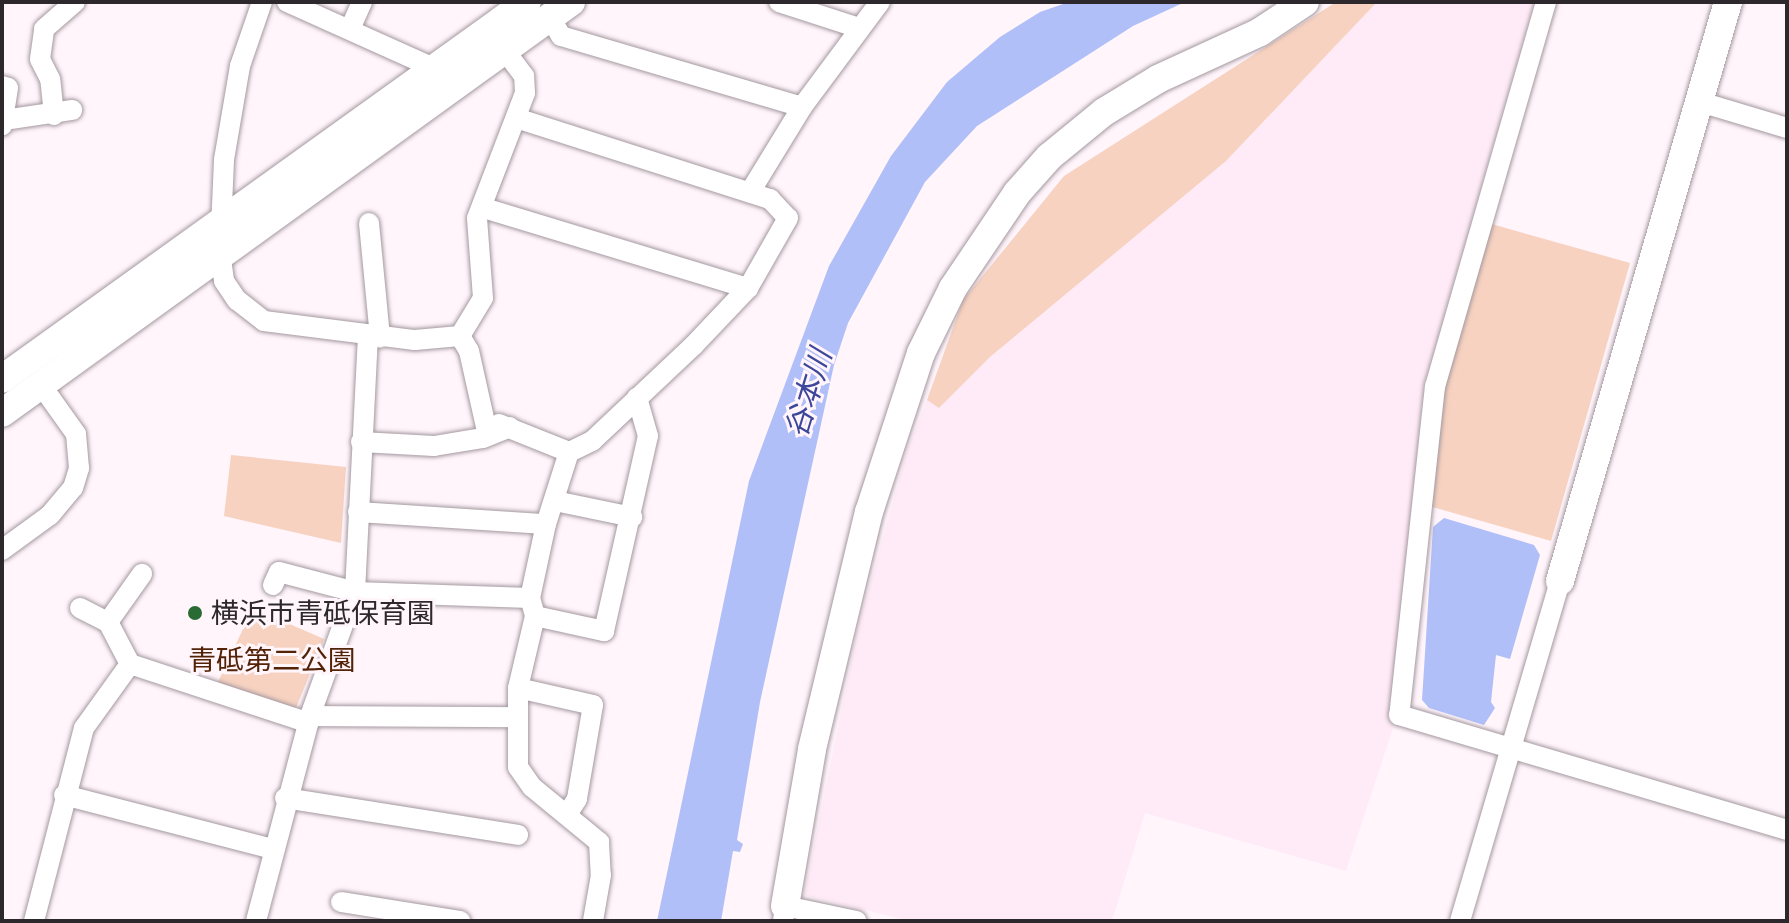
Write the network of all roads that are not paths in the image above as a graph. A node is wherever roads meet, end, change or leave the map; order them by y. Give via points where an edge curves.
1 (75, 2) edge
2 (262, 2) edge
3 (287, 2) edge
4 (362, 2) edge
5 (779, 2) edge
6 (880, 2) edge
7 (1305, 2) edge
8 (1546, 2) edge
9 (1728, 2) edge
10 (549, 7) edge
11 (859, 28) junction
12 (350, 29) junction
13 (504, 49) junction
14 (434, 68) junction
15 (2, 86) edge
16 (1697, 101) junction
17 (802, 107) junction
18 (516, 118) junction
19 (3, 123) edge
20 (1787, 128) edge
21 (750, 192) junction
22 (484, 208) junction
23 (221, 222) junction
24 (369, 223) dead end
25 (220, 252) junction
26 (748, 288) junction
27 (374, 336) junction
28 (460, 336) junction
29 (2, 379) edge
30 (41, 385) junction
31 (637, 398) junction
32 (2, 413) edge
33 (486, 428) junction
34 (361, 442) junction
35 (569, 452) junction
36 (555, 501) junction
37 (358, 512) junction
38 (632, 517) junction
39 (546, 524) junction
40 (2, 550) edge
41 (142, 574) dead end
42 (1560, 581) joint
43 (273, 585) dead end
44 (355, 592) junction
45 (533, 607) junction
46 (80, 608) dead end
47 (108, 622) junction
48 (130, 664) junction
49 (518, 688) junction
50 (516, 717) junction
51 (309, 720) junction
52 (1510, 750) junction
53 (64, 795) junction
54 (285, 798) junction
55 (568, 813) junction
56 (1787, 830) edge
57 (518, 835) dead end
58 (273, 849) junction
59 (341, 902) dead end
60 (784, 914) edge
61 (34, 921) edge
62 (256, 921) edge
63 (460, 921) edge
64 (593, 921) edge
65 (856, 921) edge
66 (1460, 921) edge

1 - 19 street via 44,29 40,59 63,112
2 - 23 street via 240,66 224,160
3 - 12 street
4 - 12 street
5 - 11 street
6 - 11 street
7 - 60 street via 1260,32 1158,79 1104,112 1049,157 1017,193 953,288 921,353 869,512 812,749
8 - 52 street via 1435,386 1399,715
9 - 16 street
10 - 13 street
10 - 14 street
10 - 17 street via 561,36
11 - 17 street
12 - 14 street
13 - 18 street via 524,76 525,93
13 - 25 street
14 - 23 street
15 - 19 street via 8,88
16 - 20 street
16 - 42 street
17 - 21 street
18 - 21 street
18 - 22 street
21 - 26 street via 770,199 788,218
22 - 26 street
22 - 28 street via 477,218 483,298
23 - 25 street
23 - 29 street
24 - 27 street
25 - 27 street via 224,281 237,300 264,321
25 - 30 street
26 - 31 street
27 - 28 street
27 - 34 street
28 - 33 street via 469,351
30 - 32 street
30 - 40 street via 76,434 79,468 73,488 50,515
31 - 35 street via 592,441
31 - 38 street via 648,436
33 - 34 street via 434,446
33 - 35 street via 510,427
34 - 37 street
35 - 36 street
36 - 38 street
36 - 39 street
37 - 39 street
37 - 44 street
38 - 45 street via 604,631
39 - 45 street
41 - 47 street
42 - 52 street
43 - 44 street via 279,572
44 - 45 street
44 - 51 street
45 - 49 street
46 - 47 street
47 - 48 street
48 - 51 street
48 - 53 street via 84,728
49 - 50 street
49 - 55 street via 593,705 577,799
50 - 51 street
50 - 55 street via 518,767 532,787
51 - 54 street
52 - 56 street
52 - 66 street
53 - 58 street
53 - 61 street
54 - 57 street
54 - 58 street
55 - 64 street via 599,842 601,875
58 - 62 street
59 - 63 street
60 - 65 street

